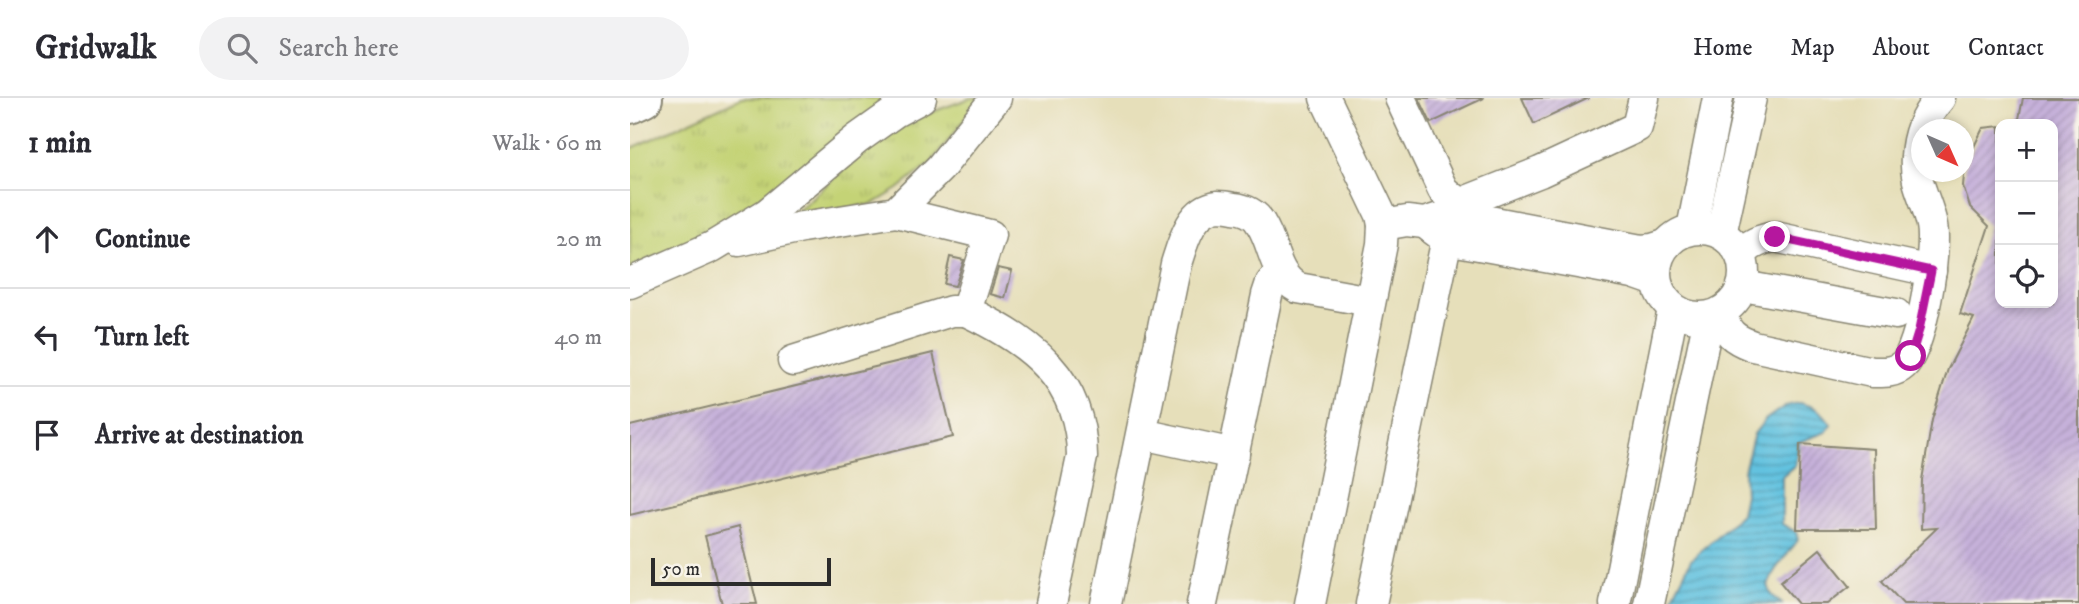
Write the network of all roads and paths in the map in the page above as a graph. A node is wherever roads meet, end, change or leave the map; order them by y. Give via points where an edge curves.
1 (643, 98) edge
2 (921, 98) edge
3 (996, 98) edge
4 (1325, 98) edge
5 (1400, 98) edge
6 (1644, 98) edge
7 (1718, 98) edge
8 (1751, 98) edge
9 (1940, 98) edge
10 (630, 104) edge
11 (896, 212) junction
12 (1445, 220) junction
13 (1383, 225) junction
14 (1718, 239) junction
15 (1665, 244) junction
16 (712, 247) junction
17 (1931, 271) junction
18 (1281, 272) junction
19 (1656, 281) junction
20 (630, 283) edge
21 (1742, 286) junction
22 (1370, 301) junction
23 (1673, 309) junction
24 (965, 311) junction
25 (1715, 314) junction
26 (1896, 314) dead end
27 (793, 361) dead end
28 (1142, 434) junction
29 (1234, 454) junction
30 (1051, 604) edge
31 (1106, 604) edge
32 (1202, 604) edge
33 (1310, 604) edge
34 (1371, 604) edge
35 (1615, 604) edge
36 (1649, 604) edge

1 - 10 highway
2 - 16 street via 857,139 768,214
3 - 11 street via 940,168
4 - 13 street
5 - 12 street via 1443,190
6 - 12 street via 1637,127
7 - 14 street
8 - 14 street
9 - 17 street via 1919,132 1916,156 1916,180 1932,223
11 - 16 street
11 - 24 street via 989,234
12 - 13 street
12 - 15 street via 1641,250
12 - 19 street
12 - 34 street
13 - 22 street
14 - 15 street via 1682,232
14 - 17 street via 1750,245 1775,237
14 - 21 street via 1744,275
15 - 19 street via 1655,268
16 - 20 street
17 - 25 street via 1911,356 1890,372 1872,372 1746,343 1728,331
18 - 22 street via 1298,288
18 - 28 street via 1254,215 1242,208 1217,206 1198,215 1177,264
18 - 29 street via 1267,295
19 - 23 street
21 - 25 street via 1738,296
21 - 26 street
22 - 33 street
23 - 25 street via 1696,318
23 - 35 street
24 - 27 street via 951,311
24 - 30 street via 1001,328 1038,355 1068,395 1082,433 1082,457
25 - 36 street
28 - 29 street
28 - 31 street
29 - 32 street

